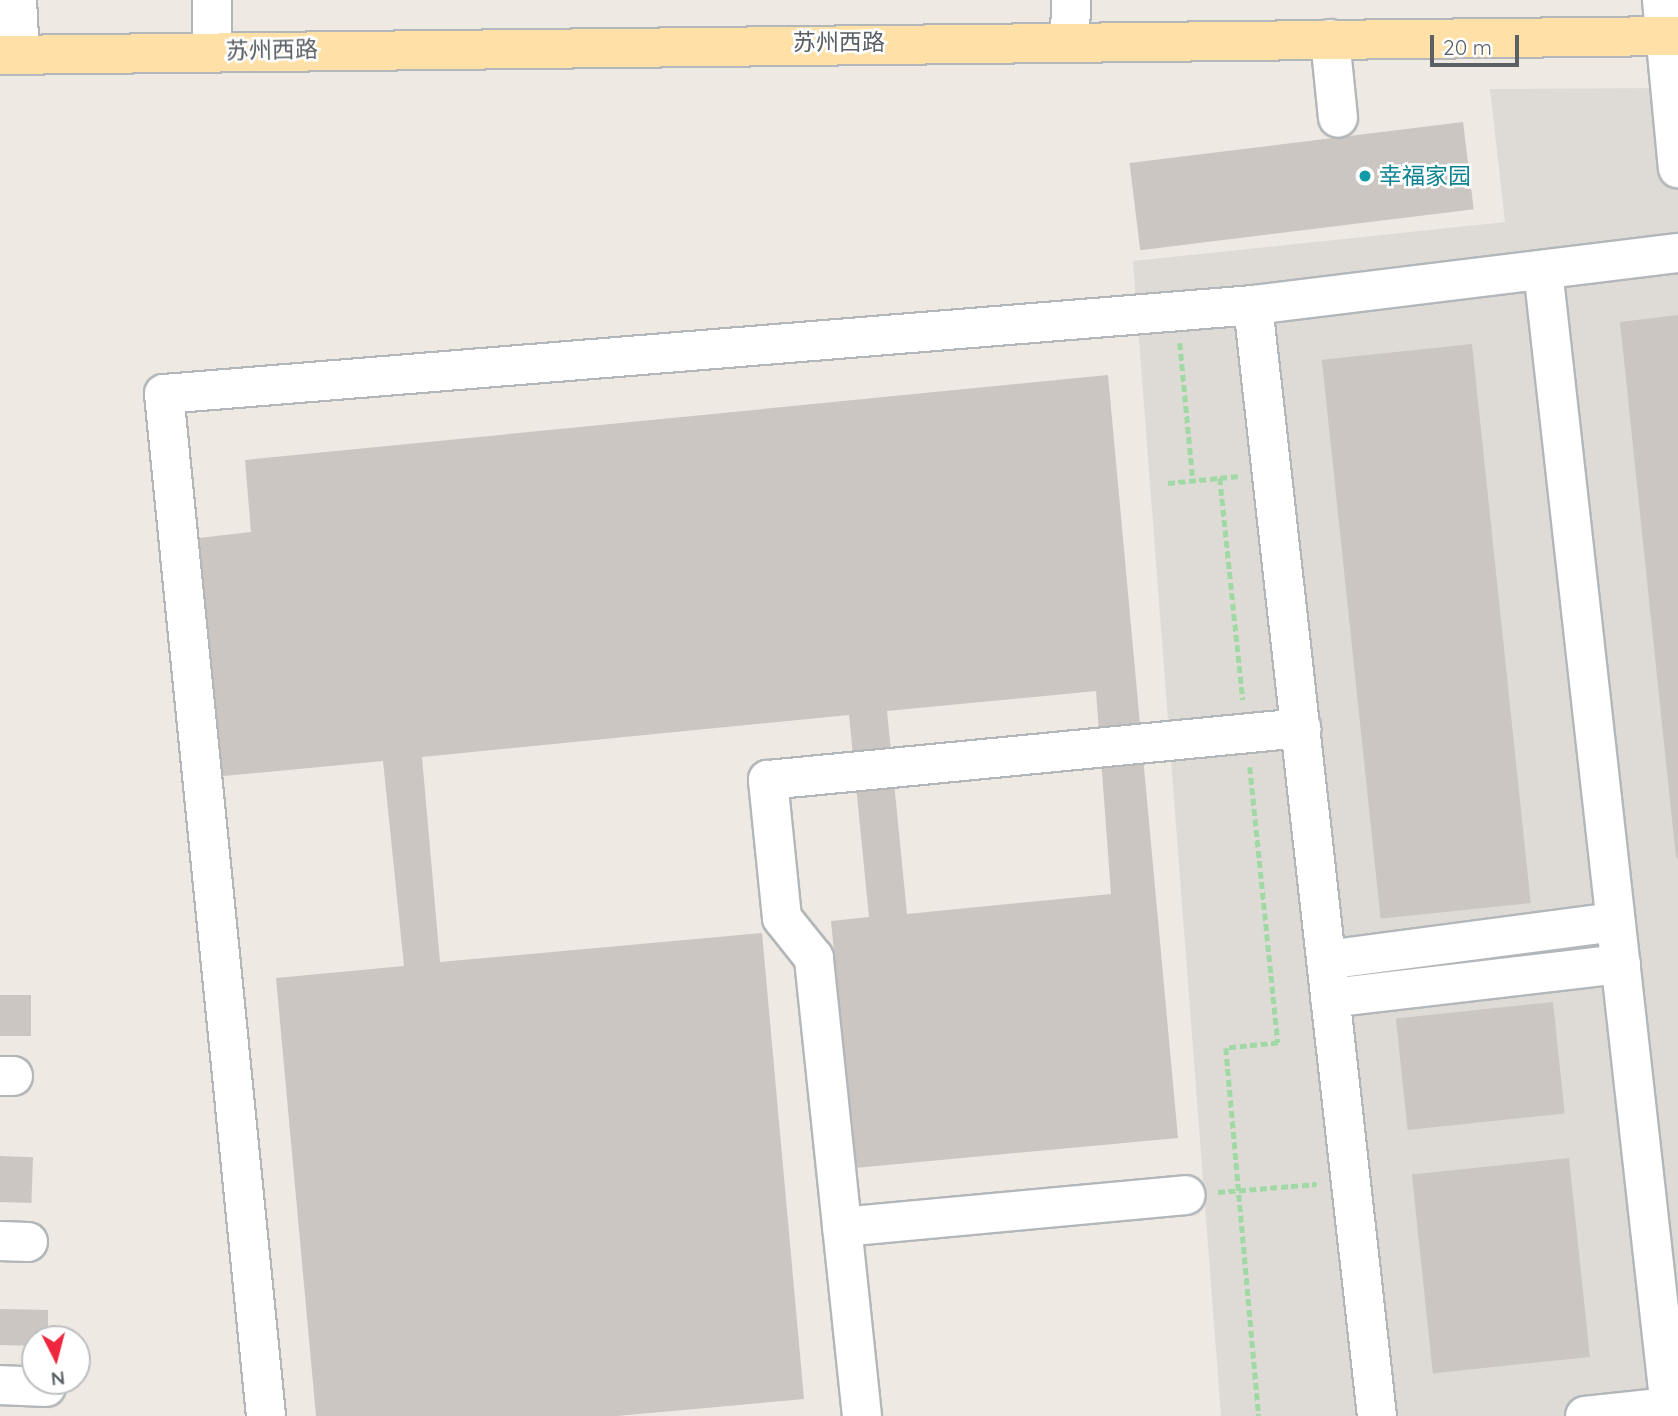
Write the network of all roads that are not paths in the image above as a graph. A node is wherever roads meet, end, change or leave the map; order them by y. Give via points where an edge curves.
1 (17, 0) edge
2 (212, 0) edge
3 (1070, 0) edge
4 (1669, 24) edge
5 (1330, 39) junction
6 (1070, 40) junction
7 (212, 51) junction
8 (10, 55) edge
9 (1338, 118) dead end
10 (1678, 168) edge
11 (1678, 253) edge
12 (1543, 270) junction
13 (1254, 305) junction
14 (1301, 728) junction
15 (1616, 922) junction
16 (1326, 960) junction
17 (1621, 964) junction
18 (1330, 998) junction
19 (1186, 1195) road end
20 (842, 1227) junction
21 (0, 1385) edge
22 (21, 1386) edge
23 (1674, 1406) edge
24 (266, 1416) edge
25 (862, 1416) edge
26 (1377, 1416) edge
27 (1585, 1416) edge

1 - 8 street
2 - 7 street
3 - 6 street
4 - 5 main road, 苏州西路
4 - 10 street
5 - 6 main road, 苏州西路
5 - 9 street
6 - 7 main road, 苏州西路
7 - 8 main road, 苏州西路
11 - 12 street
12 - 13 street
12 - 15 street
13 - 14 street
13 - 24 street via 164,394
14 - 16 street
14 - 20 street via 768,780 782,918 814,958
15 - 16 street
15 - 17 street
16 - 18 street
17 - 18 street
17 - 23 street
18 - 26 street
19 - 20 street
20 - 25 street
21 - 22 street
23 - 27 street

